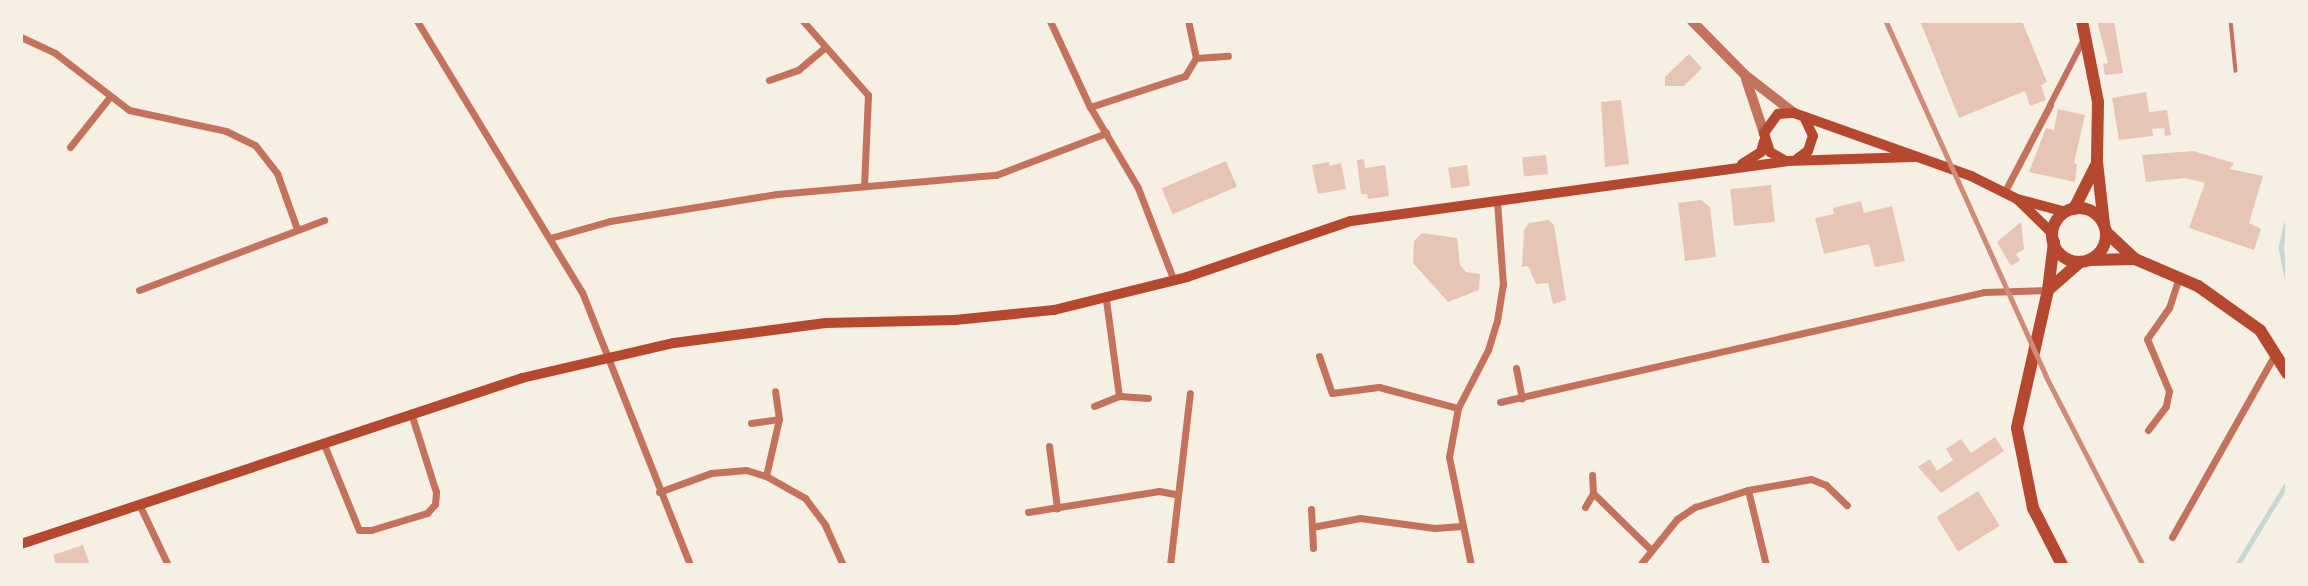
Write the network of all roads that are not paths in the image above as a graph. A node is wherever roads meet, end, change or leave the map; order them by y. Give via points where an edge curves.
1 (417, 21) edge
2 (803, 21) edge
3 (1050, 21) edge
4 (1188, 21) edge
5 (1692, 21) edge
6 (2082, 21) edge
7 (2231, 21) edge
8 (2086, 36) junction
9 (21, 37) edge
10 (825, 47) junction
11 (1228, 56) dead end
12 (1196, 58) junction
13 (2236, 72) dead end
14 (1745, 75) junction
15 (768, 79) dead end
16 (109, 98) junction
17 (2050, 105) joint
18 (1090, 107) junction
19 (1798, 114) junction
20 (1106, 133) junction
21 (1764, 137) junction
22 (70, 147) dead end
23 (1914, 158) junction
24 (1791, 160) junction
25 (2097, 162) junction
26 (1726, 168) junction
27 (864, 185) junction
28 (2004, 191) junction
29 (2018, 199) junction
30 (1497, 201) junction
31 (2070, 210) junction
32 (324, 220) dead end
33 (2105, 228) junction
34 (297, 229) junction
35 (550, 238) junction
36 (2053, 238) junction
37 (2135, 259) junction
38 (2085, 261) junction
39 (2179, 277) junction
40 (1174, 281) junction
41 (139, 290) dead end
42 (2048, 290) junction
43 (1106, 300) junction
44 (2276, 353) junction
45 (1319, 356) dead end
46 (608, 358) junction
47 (1516, 368) dead end
48 (2287, 373) edge
49 (775, 391) dead end
50 (1190, 393) dead end
51 (1119, 396) junction
52 (1148, 398) dead end
53 (1522, 398) junction
54 (1500, 402) dead end
55 (1094, 406) dead end
56 (1458, 408) junction
57 (411, 414) junction
58 (779, 419) junction
59 (751, 423) dead end
60 (2148, 430) dead end
61 (323, 442) junction
62 (1049, 446) dead end
63 (1592, 475) dead end
64 (766, 476) junction
65 (1748, 490) junction
66 (659, 492) junction
67 (1593, 493) junction
68 (1175, 494) junction
69 (139, 504) junction
70 (1847, 505) dead end
71 (1585, 507) dead end
72 (1057, 508) junction
73 (1311, 509) dead end
74 (1028, 512) dead end
75 (1462, 526) junction
76 (1312, 527) junction
77 (2172, 537) dead end
78 (21, 544) edge
79 (1313, 548) dead end
80 (1650, 549) junction
81 (168, 565) edge
82 (690, 565) edge
83 (843, 565) edge
84 (1170, 565) edge
85 (1471, 565) edge
86 (1640, 565) edge
87 (1766, 565) edge
88 (2062, 565) edge

1 - 35 street
2 - 10 street
3 - 18 street
4 - 12 street
5 - 14 street
6 - 8 main road
7 - 13 lane
8 - 17 street
8 - 25 main road via 2098,102
9 - 16 street via 55,52
10 - 15 street via 798,70
10 - 27 street via 868,95
11 - 12 street
12 - 18 street via 1185,76
14 - 19 street
14 - 21 street
16 - 22 street
16 - 34 street via 130,110 226,131 255,145 277,173
17 - 28 street
18 - 20 street
19 - 21 main road via 1778,114
19 - 23 main road
19 - 24 main road via 1813,136 1808,151
20 - 27 street via 996,175
20 - 40 street via 1151,217
21 - 24 main road via 1775,157
21 - 26 main road via 1761,152 1749,162
23 - 24 main road
23 - 28 main road
24 - 26 main road
25 - 31 main road via 2088,189
25 - 33 main road
26 - 30 main road
27 - 35 street via 684,208
28 - 29 main road
29 - 31 main road
29 - 36 main road
30 - 40 main road via 1351,221
30 - 56 street via 1503,285 1497,321 1488,351
31 - 33 main road via 2092,211
31 - 36 main road
32 - 34 street
33 - 37 main road
33 - 38 main road via 2102,249
34 - 41 street
35 - 46 street via 582,292
36 - 38 main road via 2064,257
36 - 42 main road
37 - 38 main road
37 - 39 main road
38 - 42 main road
39 - 44 main road via 2260,330
39 - 60 street via 2169,308 2147,339 2169,391 2166,407
40 - 43 main road
42 - 53 street via 1984,292
42 - 88 main road via 2017,428 2033,508
43 - 46 main road via 955,320 787,327
43 - 51 street
44 - 48 main road
44 - 77 street
45 - 56 street via 1332,393 1379,387
46 - 57 main road via 522,378
46 - 66 street
47 - 53 street
49 - 58 street
50 - 68 street
51 - 52 street
51 - 55 street
53 - 54 street
56 - 75 street via 1449,457
57 - 61 main road
57 - 61 street via 436,492 435,504 427,513 359,530
58 - 59 street
58 - 64 street
61 - 69 main road
62 - 72 street
63 - 67 street
64 - 66 street via 746,470 711,472
64 - 83 street via 805,498 825,525
65 - 70 street via 1811,479 1826,485
65 - 80 street via 1695,507 1663,531
65 - 87 street
66 - 82 street
67 - 71 street
67 - 80 street
68 - 72 street via 1159,491
68 - 84 street
69 - 78 main road
69 - 81 street
72 - 74 street
73 - 76 street
75 - 76 street via 1434,528 1360,518
75 - 85 street
76 - 79 street
80 - 86 street

